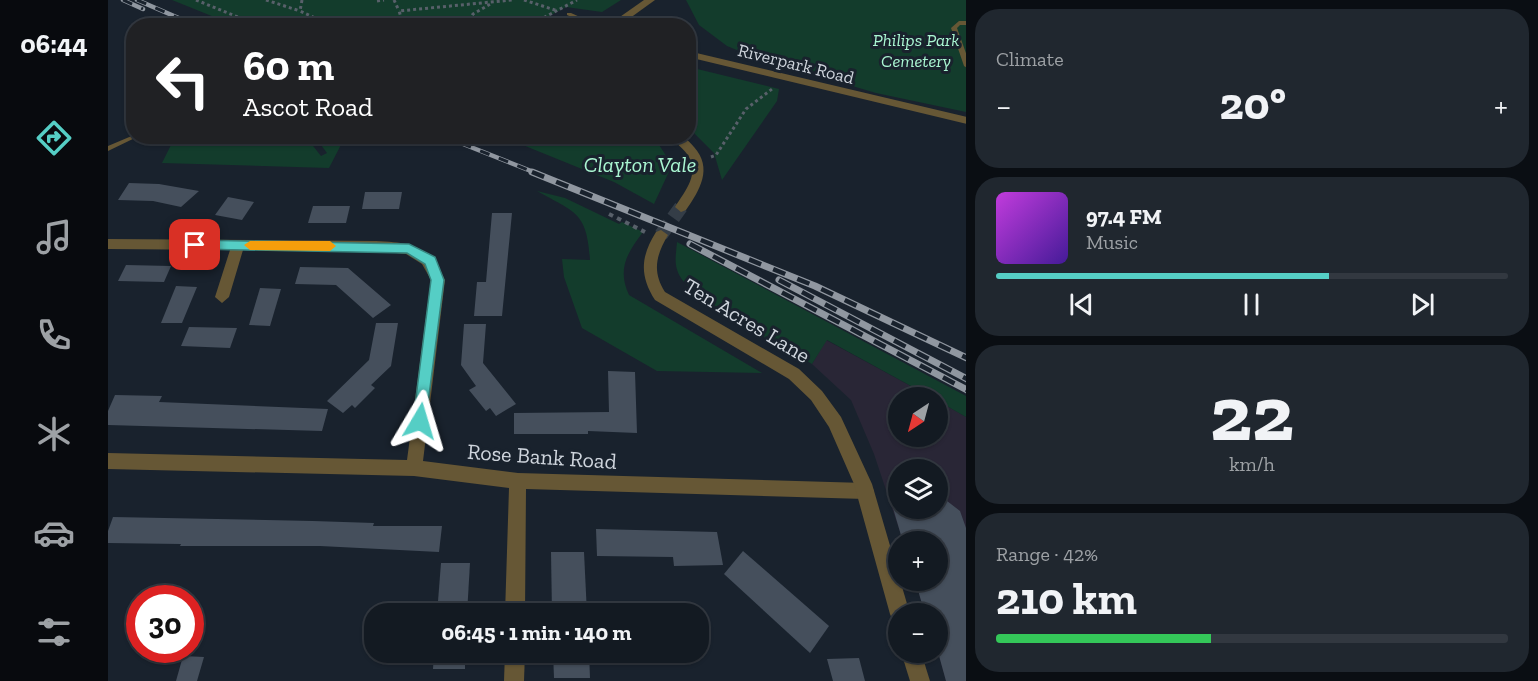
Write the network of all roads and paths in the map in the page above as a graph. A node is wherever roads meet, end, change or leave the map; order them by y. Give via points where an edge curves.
1 (196, 0) edge
2 (210, 0) edge
3 (266, 0) edge
4 (302, 0) edge
5 (384, 0) edge
6 (394, 0) edge
7 (501, 0) edge
8 (512, 0) edge
9 (524, 0) edge
10 (578, 0) edge
11 (650, 0) edge
12 (377, 1) edge
13 (496, 2) junction
14 (214, 7) junction
15 (300, 11) junction
16 (399, 11) junction
17 (569, 14) joint
18 (241, 18) edge
19 (312, 18) edge
20 (401, 18) edge
21 (471, 18) edge
22 (543, 18) edge
23 (579, 18) edge
24 (624, 18) edge
25 (966, 23) edge
26 (696, 56) edge
27 (966, 66) edge
28 (792, 80) junction
29 (966, 121) edge
30 (126, 141) edge
31 (684, 144) edge
32 (108, 149) edge
33 (698, 163) junction
34 (681, 207) tunnel mouth
35 (609, 214) dead end
36 (660, 237) joint
37 (108, 244) edge
38 (238, 245) junction
39 (222, 297) dead end
40 (108, 461) edge
41 (414, 468) junction
42 (518, 481) junction
43 (865, 491) junction
44 (515, 603) edge
45 (897, 603) edge
46 (514, 663) edge
47 (914, 663) edge
48 (514, 681) edge
49 (920, 681) edge

1 - 14 path
2 - 14 path
3 - 15 path
4 - 15 path
5 - 12 path
6 - 16 path
7 - 13 path
8 - 13 path
9 - 17 path
10 - 22 path, bridge
11 - 24 street
13 - 16 path
13 - 21 path
14 - 18 path
15 - 19 path
16 - 20 path
17 - 23 lane
25 - 27 lane via 959,22 954,28
26 - 28 street, Riverpark Road
28 - 29 street, Riverpark Road via 876,96
28 - 33 path via 760,95 743,111 716,155
30 - 32 lane
31 - 33 street
33 - 34 street via 699,178
35 - 36 path
36 - 43 street, Ten Acres Lane via 650,254 652,286 675,306 759,352 812,388 840,430
37 - 38 street
38 - 39 street
38 - 41 street via 409,248 430,261 438,280
40 - 41 street, Rose Bank Road
41 - 42 street, Rose Bank Road
42 - 43 street, Rose Bank Road
42 - 44 street
43 - 45 street, Ten Acres Lane
46 - 48 street
47 - 49 street

